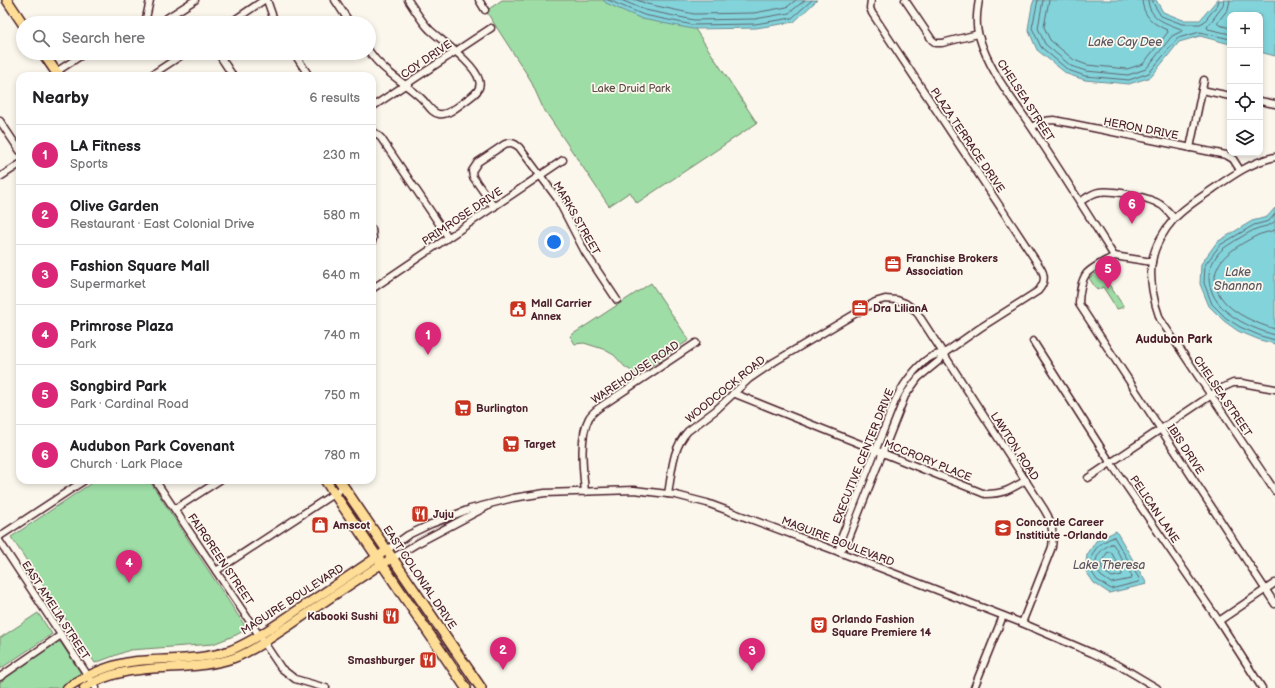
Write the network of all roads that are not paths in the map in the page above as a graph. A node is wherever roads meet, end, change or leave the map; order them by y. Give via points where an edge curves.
1 (7, 0) edge
2 (150, 0) edge
3 (195, 0) edge
4 (266, 0) edge
5 (335, 0) edge
6 (408, 0) edge
7 (479, 0) edge
8 (871, 0) edge
9 (905, 0) edge
10 (979, 0) edge
11 (485, 10) dead end
12 (18, 16) edge
13 (147, 16) edge
14 (170, 16) edge
15 (241, 16) edge
16 (272, 16) edge
17 (345, 16) edge
18 (491, 28) dead end
19 (978, 34) junction
20 (456, 51) junction
21 (47, 60) edge
22 (76, 60) edge
23 (174, 60) edge
24 (223, 60) edge
25 (299, 60) edge
26 (375, 60) edge
27 (56, 72) edge
28 (62, 72) edge
29 (158, 72) edge
30 (230, 72) edge
31 (306, 72) edge
32 (1204, 80) dead end
33 (406, 84) junction
34 (1202, 90) junction
35 (1227, 95) edge
36 (1263, 102) edge
37 (376, 104) edge
38 (1275, 104) edge
39 (0, 121) edge
40 (1032, 127) junction
41 (376, 134) edge
42 (16, 145) edge
43 (1190, 148) junction
44 (1275, 157) edge
45 (563, 160) dead end
46 (16, 167) edge
47 (1240, 170) junction
48 (541, 176) junction
49 (0, 177) edge
50 (1080, 202) junction
51 (494, 207) junction
52 (1174, 218) junction
53 (448, 237) junction
54 (1114, 256) junction
55 (1152, 262) junction
56 (376, 286) edge
57 (1038, 291) joint
58 (617, 300) dead end
59 (897, 300) joint
60 (1033, 341) dead end
61 (696, 343) dead end
62 (943, 354) junction
63 (1275, 389) edge
64 (733, 393) junction
65 (1210, 396) junction
66 (1161, 429) junction
67 (876, 450) junction
68 (882, 452) junction
69 (1110, 462) junction
70 (1088, 478) dead end
71 (1026, 480) junction
72 (79, 484) edge
73 (158, 484) edge
74 (214, 484) edge
75 (328, 484) edge
76 (342, 484) edge
77 (585, 492) junction
78 (1275, 492) edge
79 (334, 494) junction
80 (668, 494) junction
81 (495, 503) junction
82 (175, 509) junction
83 (0, 536) edge
84 (0, 542) edge
85 (387, 550) junction
86 (839, 552) junction
87 (393, 558) junction
88 (380, 560) junction
89 (216, 571) junction
90 (1275, 583) edge
91 (1265, 590) junction
92 (1275, 604) edge
93 (1003, 616) junction
94 (1219, 621) junction
95 (1022, 623) junction
96 (62, 635) junction
97 (262, 638) junction
98 (433, 640) junction
99 (88, 675) junction
100 (0, 676) edge
101 (94, 685) edge
102 (66, 688) edge
103 (84, 688) edge
104 (326, 688) edge
105 (466, 688) edge
106 (472, 688) edge
107 (481, 688) edge
108 (974, 688) edge
109 (1157, 688) edge
110 (1262, 688) edge

1 - 12 highway
2 - 13 street
3 - 14 street
4 - 15 street
4 - 16 street
5 - 17 street
6 - 20 street via 429,29
7 - 11 street
8 - 57 street, PLAZA TERRACE DRIVE via 872,13 1042,270 1044,282
9 - 19 street via 932,40 936,42 942,43
10 - 19 street, CHELSEA STREET
18 - 20 street, COY DRIVE
19 - 40 street, CHELSEA STREET via 987,59 999,80
20 - 33 street, COY DRIVE
20 - 33 street via 477,74 480,87 477,93 447,113 437,114 431,110
21 - 27 highway
22 - 28 street
23 - 29 street
24 - 30 street
25 - 31 street
26 - 33 street
32 - 34 street
33 - 37 street, COY DRIVE
34 - 35 street
34 - 43 street
36 - 38 street
39 - 42 street
40 - 43 street, HERON DRIVE via 1046,120 1054,120
40 - 50 street, CHELSEA STREET
41 - 53 street
43 - 47 street, HERON DRIVE via 1226,155 1233,159
44 - 47 street
45 - 48 street, PRIMROSE DRIVE
46 - 49 street
47 - 52 street
48 - 51 street, PRIMROSE DRIVE
48 - 51 street, MARKS STREET via 519,147 510,142 505,144 478,162 472,172
48 - 58 street, MARKS STREET via 557,198 585,252
50 - 52 street via 1099,192 1136,196 1162,205
50 - 54 street, CHELSEA STREET
51 - 53 street, PRIMROSE DRIVE
52 - 55 street via 1158,243
53 - 56 street, PRIMROSE DRIVE
54 - 55 street
54 - 66 street, IBIS DRIVE via 1087,273 1079,304
55 - 65 street, CHELSEA STREET via 1155,306 1160,319
57 - 62 street, EXECUTIVE CENTER DRIVE
59 - 62 street, LAWTON ROAD via 916,311
59 - 64 street, WOODCOCK ROAD via 885,299 872,304 774,362
60 - 69 street, PELICAN LANE
61 - 77 street, WAREHOUSE ROAD via 589,417 583,442
62 - 67 street, EXECUTIVE CENTER DRIVE via 936,354 926,361 904,384
62 - 68 street, EXECUTIVE CENTER DRIVE via 940,360 920,375 909,390
62 - 71 street, LAWTON ROAD
63 - 65 street via 1233,383
64 - 67 street, MCCRORY PLACE
64 - 80 street, WOODCOCK ROAD via 684,435 674,458
65 - 66 street
65 - 78 street, CHELSEA STREET
66 - 69 street
66 - 91 street, IBIS DRIVE
67 - 68 street, MCCRORY PLACE
67 - 86 street, EXECUTIVE CENTER DRIVE via 840,540
68 - 71 street, MCCRORY PLACE via 985,494 998,494
68 - 86 street, EXECUTIVE CENTER DRIVE via 847,543
69 - 70 street
69 - 94 street, PELICAN LANE
71 - 95 street, LAWTON ROAD via 1049,517 1053,536 1048,557
72 - 83 street
73 - 82 street, FAIRGREEN STREET
74 - 82 street
75 - 79 highway
76 - 79 street
76 - 85 highway, EAST COLONIAL DRIVE
77 - 80 street, MAGUIRE BOULEVARD via 634,490
77 - 81 street, MAGUIRE BOULEVARD via 545,493
79 - 88 highway
79 - 89 street
80 - 86 street, MAGUIRE BOULEVARD via 707,503
81 - 85 street, MAGUIRE BOULEVARD via 470,509 431,524
81 - 87 street, MAGUIRE BOULEVARD
82 - 89 street, FAIRGREEN STREET
84 - 96 street, EAST AMELIA STREET
85 - 87 highway, EAST COLONIAL DRIVE
85 - 88 main road, MAGUIRE BOULEVARD
86 - 93 street, MAGUIRE BOULEVARD
87 - 88 main road, MAGUIRE BOULEVARD
87 - 107 highway, EAST COLONIAL DRIVE
88 - 97 main road, MAGUIRE BOULEVARD
88 - 98 highway
89 - 97 street, FAIRGREEN STREET
90 - 91 street
91 - 92 street, IBIS DRIVE
91 - 94 street
93 - 95 street, MAGUIRE BOULEVARD
93 - 108 street
94 - 110 street, PELICAN LANE
95 - 109 street, MAGUIRE BOULEVARD via 1120,666
96 - 99 street, EAST AMELIA STREET
96 - 100 street
97 - 99 main road, MAGUIRE BOULEVARD via 211,655 136,661 104,668
97 - 101 main road, MAGUIRE BOULEVARD via 245,654 214,664 144,668 110,676
97 - 104 street, FAIRGREEN STREET via 281,668 295,679
98 - 105 highway
98 - 106 highway via 442,643
99 - 101 street, EAST AMELIA STREET
99 - 102 main road, MAGUIRE BOULEVARD
101 - 103 main road, MAGUIRE BOULEVARD

